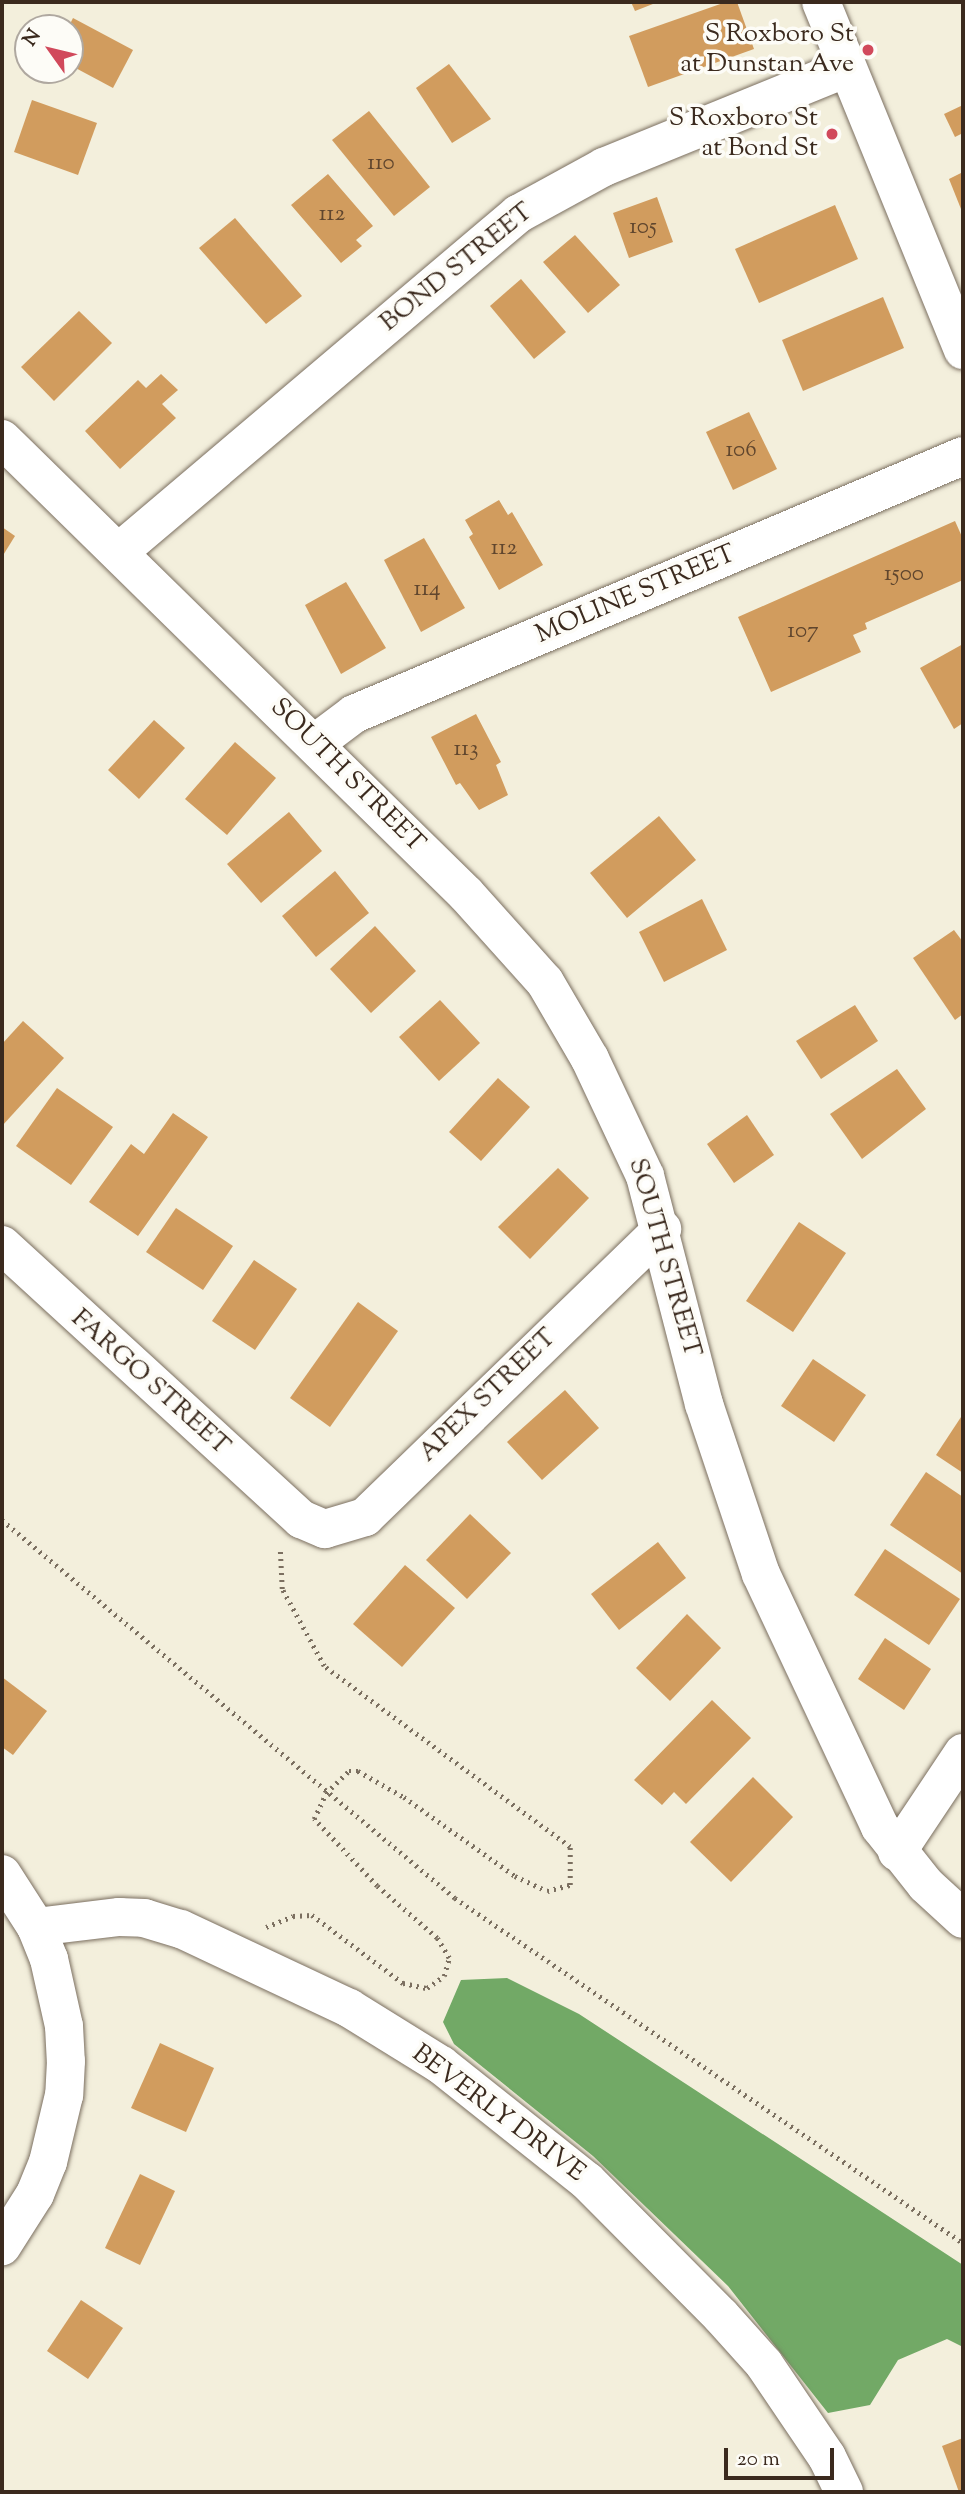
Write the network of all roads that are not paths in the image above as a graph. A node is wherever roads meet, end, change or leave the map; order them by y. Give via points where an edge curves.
1 (821, 2) edge
2 (847, 68) junction
3 (963, 350) edge
4 (2, 439) edge
5 (963, 456) edge
6 (120, 551) junction
7 (314, 744) junction
8 (662, 1229) junction
9 (2, 1245) edge
10 (301, 1519) joint
11 (963, 1753) edge
12 (898, 1852) junction
13 (2, 1874) edge
14 (963, 1919) edge
15 (36, 1927) junction
16 (2, 2246) edge
17 (844, 2492) edge

1 - 2 street
2 - 3 street
2 - 6 street, BOND STREET via 604,167 518,215
4 - 6 street, SOUTH STREET
5 - 7 street, MOLINE STREET via 354,715
6 - 7 street, SOUTH STREET
7 - 8 street, SOUTH STREET via 466,894 545,982 629,1136
8 - 10 street, APEX STREET via 365,1517 325,1529
8 - 12 street, SOUTH STREET via 704,1404 740,1520 864,1796
9 - 10 street, FARGO STREET
11 - 12 street
12 - 14 street, SOUTH STREET
13 - 15 street
15 - 16 street via 55,1981 64,2026 64,2095 35,2194
15 - 17 street, BEVERLY DRIVE via 144,1918 244,1955 349,2008 440,2065 587,2181 764,2364 827,2457

